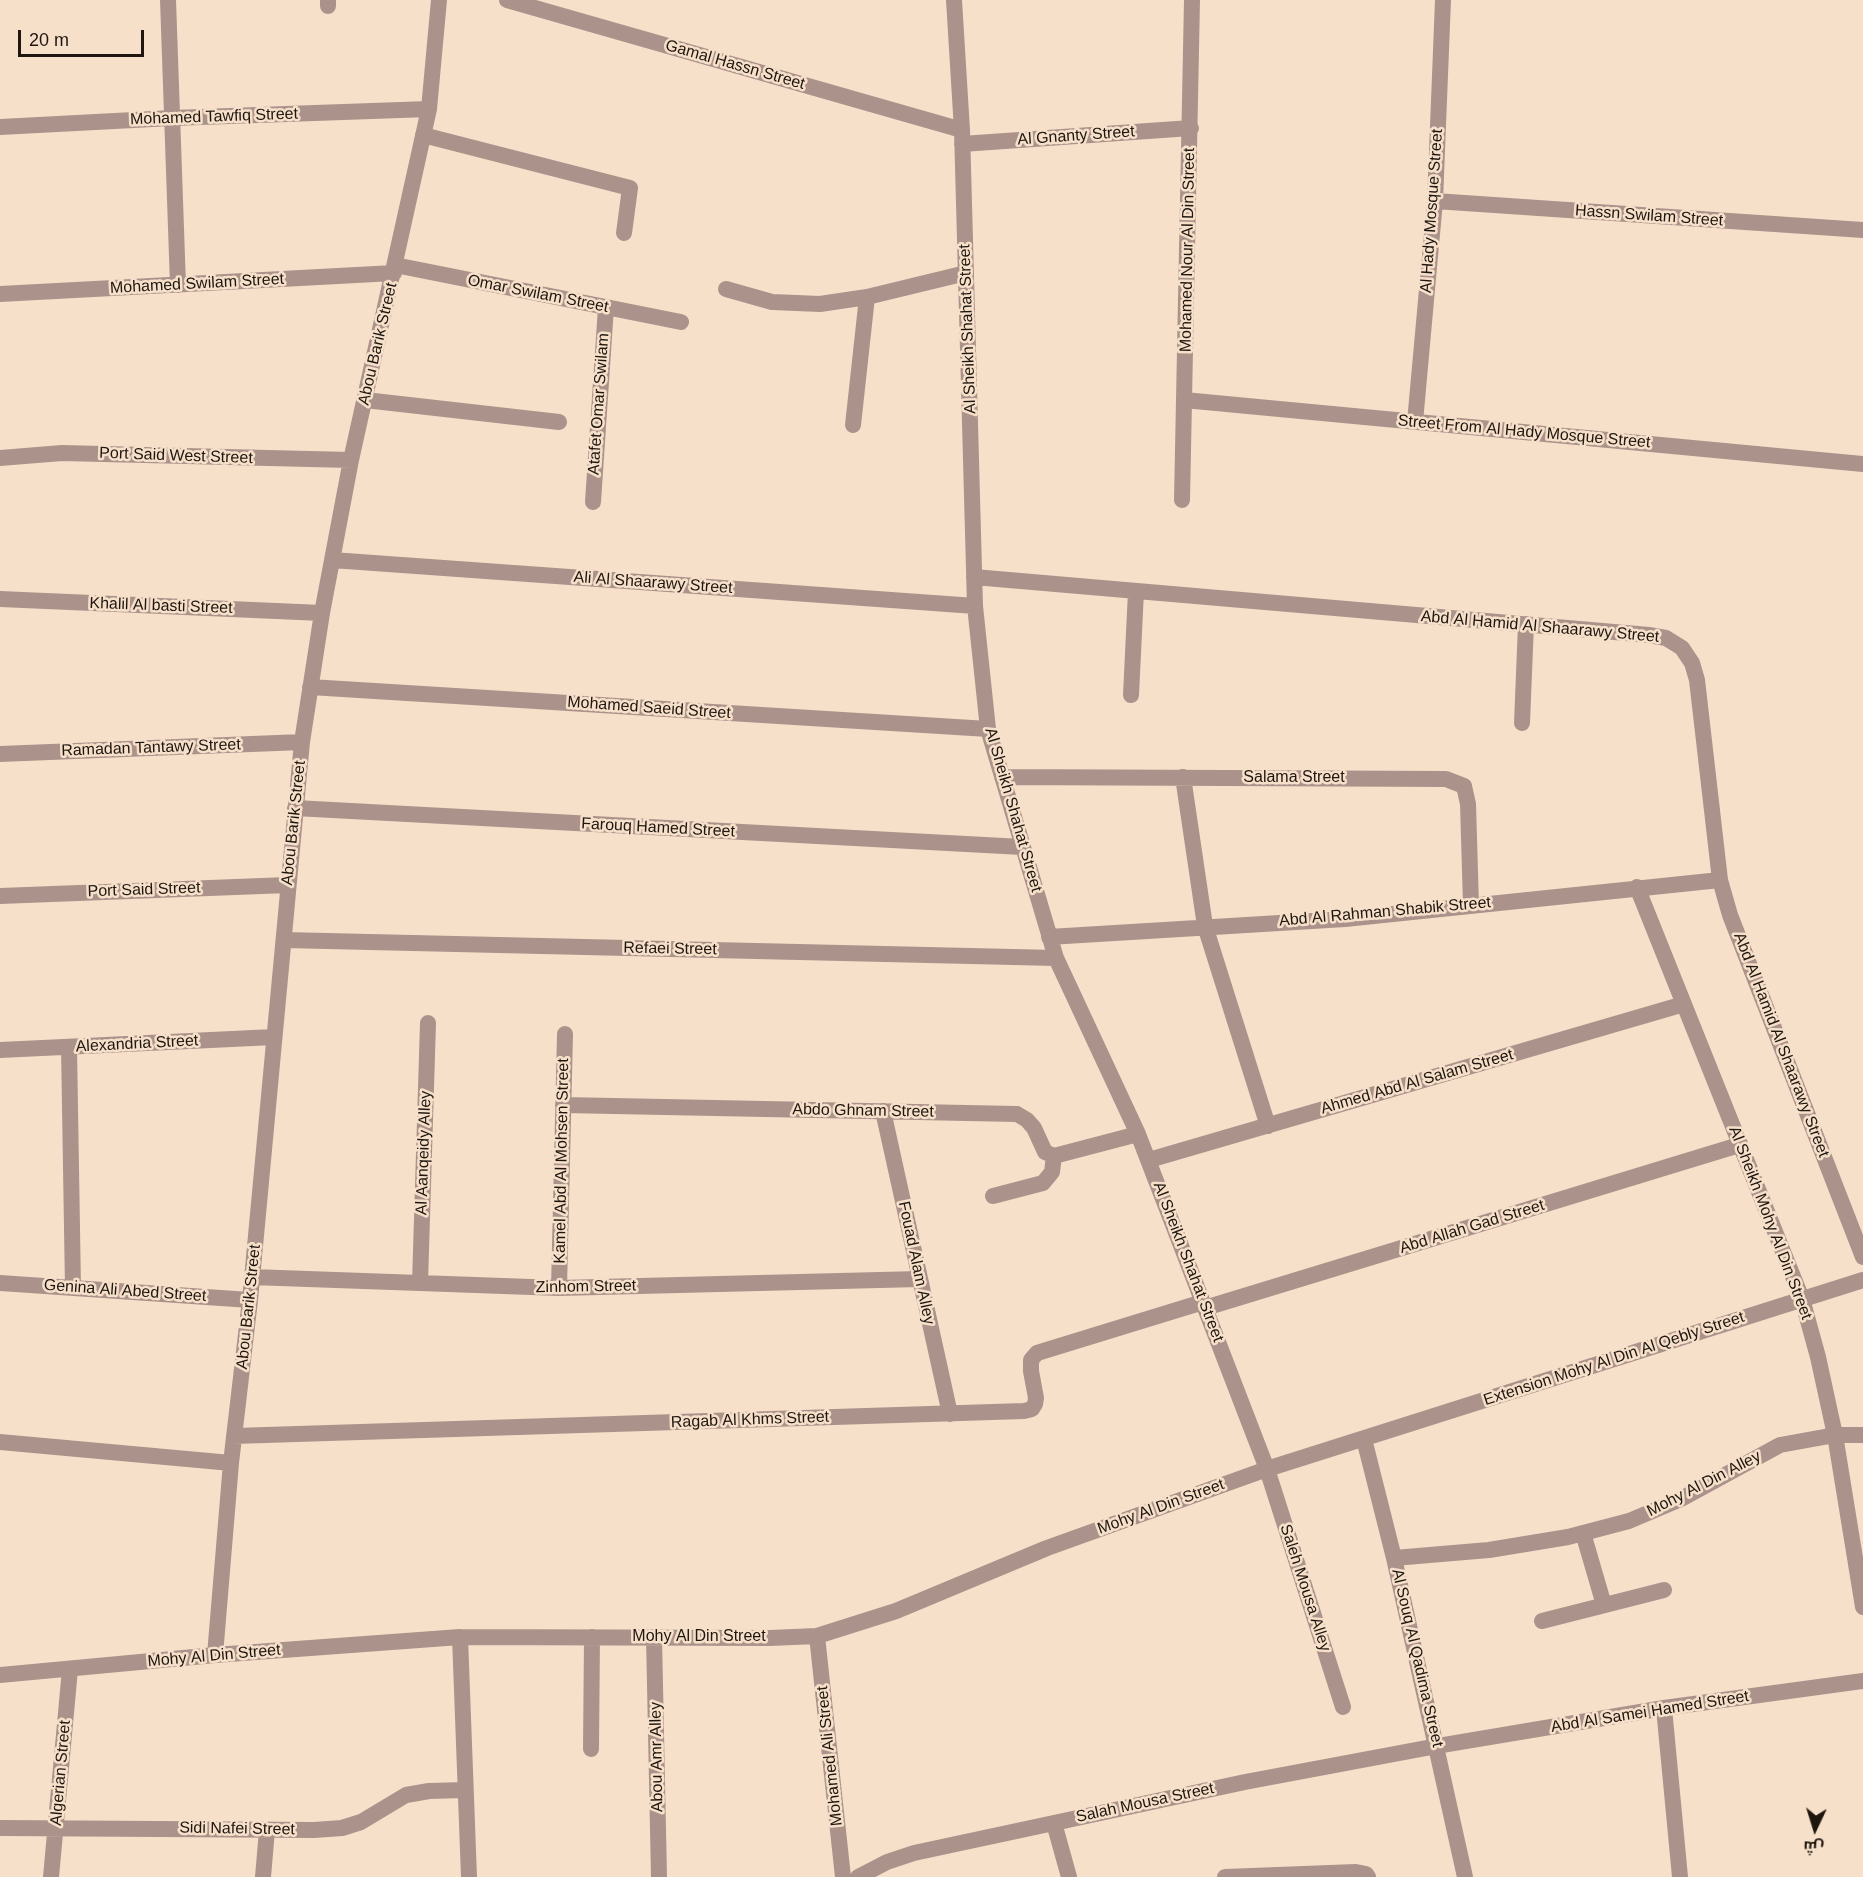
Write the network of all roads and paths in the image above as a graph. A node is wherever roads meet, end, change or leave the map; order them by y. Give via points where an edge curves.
1 (168, 0) edge
2 (439, 0) edge
3 (507, 0) edge
4 (954, 0) edge
5 (1192, 0) edge
6 (1443, 0) edge
7 (429, 109) junction
8 (172, 118) junction
9 (0, 127) edge
10 (1191, 128) junction
11 (423, 135) junction
12 (962, 137) junction
13 (1435, 201) junction
14 (1863, 230) edge
15 (624, 233) dead end
16 (395, 269) junction
17 (966, 273) junction
18 (178, 285) junction
19 (726, 289) dead end
20 (0, 294) edge
21 (867, 297) junction
22 (606, 307) junction
23 (681, 322) dead end
24 (365, 400) junction
25 (1184, 400) junction
26 (559, 422) dead end
27 (1415, 422) junction
28 (853, 425) dead end
29 (0, 458) edge
30 (351, 460) junction
31 (1863, 464) edge
32 (1182, 500) dead end
33 (593, 502) dead end
34 (332, 560) junction
35 (974, 577) junction
36 (1136, 591) junction
37 (0, 599) edge
38 (975, 606) junction
39 (322, 613) junction
40 (1526, 624) junction
41 (310, 687) junction
42 (1131, 695) dead end
43 (1522, 723) dead end
44 (988, 729) junction
45 (302, 742) junction
46 (0, 754) edge
47 (1002, 777) junction
48 (1183, 777) junction
49 (295, 808) junction
50 (1022, 847) junction
51 (1720, 880) junction
52 (288, 885) junction
53 (1637, 887) junction
54 (0, 896) edge
55 (1471, 905) junction
56 (1205, 926) junction
57 (1049, 936) junction
58 (284, 940) junction
59 (1056, 958) junction
60 (1684, 1004) junction
61 (428, 1023) dead end
62 (565, 1034) dead end
63 (274, 1037) junction
64 (69, 1047) junction
65 (0, 1050) edge
66 (563, 1105) junction
67 (883, 1111) junction
68 (1268, 1126) junction
69 (1138, 1134) junction
70 (1739, 1145) junction
71 (1054, 1156) junction
72 (1149, 1160) junction
73 (993, 1196) dead end
74 (1863, 1257) edge
75 (252, 1277) junction
76 (920, 1279) junction
77 (1863, 1280) edge
78 (0, 1283) edge
79 (420, 1283) junction
80 (73, 1288) junction
81 (559, 1288) junction
82 (1802, 1299) junction
83 (250, 1300) junction
84 (1204, 1305) junction
85 (950, 1414) junction
86 (1835, 1435) junction
87 (1863, 1435) edge
88 (234, 1436) junction
89 (1364, 1439) junction
90 (0, 1442) edge
91 (231, 1463) junction
92 (1267, 1469) junction
93 (1582, 1533) junction
94 (1394, 1558) junction
95 (1664, 1590) dead end
96 (1604, 1605) junction
97 (1863, 1607) edge
98 (1542, 1622) dead end
99 (817, 1636) junction
100 (460, 1637) junction
101 (592, 1637) junction
102 (654, 1637) junction
103 (215, 1655) junction
104 (70, 1669) junction
105 (0, 1675) edge
106 (1863, 1681) edge
107 (1343, 1707) dead end
108 (1664, 1708) junction
109 (1437, 1746) junction
110 (591, 1749) dead end
111 (465, 1790) junction
112 (1054, 1823) junction
113 (57, 1827) junction
114 (0, 1828) edge
115 (267, 1830) junction
116 (51, 1877) edge
117 (263, 1877) edge
118 (469, 1877) edge
119 (659, 1877) edge
120 (843, 1877) edge
121 (858, 1877) edge
122 (1069, 1877) edge
123 (1225, 1877) edge
124 (1368, 1877) edge
125 (1465, 1877) edge
126 (1680, 1877) edge

1 - 8 street
2 - 7 street, Abou Barik Street
3 - 12 street, Gamal Hassn Street
4 - 12 street, Al Sheikh Shahat Street
5 - 10 street, Mohamed Nour Al Din Street
6 - 13 street, Al Hady Mosque Street
7 - 8 street, Mohamed Tawfiq Street
7 - 11 street, Abou Barik Street
8 - 9 street, Mohamed Tawfiq Street
8 - 18 street
10 - 12 street, Al Gnanty Street
10 - 25 street, Mohamed Nour Al Din Street
11 - 15 street via 630,188
11 - 16 street, Abou Barik Street
12 - 17 street, Al Sheikh Shahat Street
13 - 14 street, Hassn Swilam Street
13 - 27 street, Al Hady Mosque Street
16 - 18 street, Mohamed Swilam Street
16 - 22 street, Omar Swilam Street
16 - 24 street, Abou Barik Street
17 - 21 street
17 - 35 street, Al Sheikh Shahat Street
18 - 20 street, Mohamed Swilam Street
19 - 21 street via 772,302 820,304
21 - 28 street
22 - 23 street, Omar Swilam Street
22 - 33 street, Atafet Omar Swilam
24 - 26 street
24 - 30 street, Abou Barik Street
25 - 27 street, Street From Al Hady Mosque Street
25 - 32 street, Mohamed Nour Al Din Street
27 - 31 street, Street From Al Hady Mosque Street
29 - 30 street, Port Said West Street via 62,453
30 - 34 street, Abou Barik Street
34 - 38 street, Ali Al Shaarawy Street
34 - 39 street, Abou Barik Street
35 - 36 street, Abd Al Hamid Al Shaarawy Street
35 - 38 street, Al Sheikh Shahat Street
36 - 40 street, Abd Al Hamid Al Shaarawy Street
36 - 42 street
37 - 39 street, Khalil Al basti Street
38 - 44 street, Al Sheikh Shahat Street
39 - 41 street, Abou Barik Street
40 - 43 street
40 - 51 street, Abd Al Hamid Al Shaarawy Street via 1649,635 1666,638 1682,648 1697,680
41 - 44 street, Mohamed Saeid Street
41 - 45 street, Abou Barik Street
44 - 47 street, Al Sheikh Shahat Street
45 - 46 street, Ramadan Tantawy Street
45 - 49 street, Abou Barik Street
47 - 48 street, Salama Street
47 - 50 street, Al Sheikh Shahat Street
48 - 55 street, Salama Street via 1446,779 1464,786
48 - 56 street
49 - 50 street, Farouq Hamed Street
49 - 52 street, Abou Barik Street
50 - 57 street, Al Sheikh Shahat Street
51 - 53 street, Abd Al Rahman Shabik Street
51 - 74 street, Abd Al Hamid Al Shaarawy Street via 1730,915
52 - 54 street, Port Said Street
52 - 58 street, Abou Barik Street
53 - 55 street, Abd Al Rahman Shabik Street
53 - 60 street, Al Sheikh Mohy Al Din Street
55 - 56 street, Abd Al Rahman Shabik Street via 1345,919
56 - 57 street, Abd Al Rahman Shabik Street
56 - 68 street
57 - 59 street, Al Sheikh Shahat Street
58 - 59 street, Refaei Street
58 - 63 street, Abou Barik Street
59 - 69 street, Al Sheikh Shahat Street
60 - 68 street, Ahmed Abd Al Salam Street
60 - 70 street, Al Sheikh Mohy Al Din Street
61 - 79 street, Al Aanqeidy Alley
62 - 66 street, Kamel Abd Al Mohsen Street
63 - 64 street, Alexandria Street
63 - 75 street, Abou Barik Street
64 - 65 street, Alexandria Street
64 - 80 street
66 - 67 street, Abdo Ghnam Street
66 - 81 street, Kamel Abd Al Mohsen Street
67 - 71 street, Abdo Ghnam Street via 1017,1114 1034,1128 1045,1152
67 - 76 street, Fouad Alam Alley
68 - 72 street, Ahmed Abd Al Salam Street
69 - 71 street
69 - 72 street, Al Sheikh Shahat Street
70 - 82 street, Al Sheikh Mohy Al Din Street
70 - 84 street, Abd Allah Gad Street
71 - 73 street via 1052,1172 1042,1183
72 - 84 street, Al Sheikh Shahat Street
75 - 79 street, Zinhom Street
75 - 83 street, Abou Barik Street
76 - 81 street, Zinhom Street
76 - 85 street, Fouad Alam Alley
77 - 82 street, Extension Mohy Al Din Al Qebly Street
78 - 80 street, Genina Ali Abed Street
79 - 81 street, Zinhom Street
80 - 83 street, Genina Ali Abed Street
82 - 86 street, Al Sheikh Mohy Al Din Street
82 - 89 street, Extension Mohy Al Din Al Qebly Street
83 - 88 street, Abou Barik Street
84 - 85 street, Ragab Al Khms Street via 1037,1353 1031,1360 1036,1398 1032,1409
84 - 92 street, Al Sheikh Shahat Street
85 - 88 street, Ragab Al Khms Street
86 - 87 street, Mohy Al Din Alley
86 - 93 street, Mohy Al Din Alley via 1780,1445 1681,1499 1629,1521
86 - 97 street, Al Sheikh Mohy Al Din Street
88 - 91 street, Abou Barik Street
89 - 92 street, Mohy Al Din Street
89 - 94 street, Al Souq Al Qadima Street
90 - 91 street
91 - 103 street, Abou Barik Street
92 - 99 street, Mohy Al Din Street via 1047,1548 896,1611
92 - 107 street, Saleh Mousa Alley
93 - 94 street, Mohy Al Din Alley via 1489,1550
93 - 96 street
94 - 109 street, Al Souq Al Qadima Street
95 - 96 street
96 - 98 street
99 - 102 street, Mohy Al Din Street
99 - 120 street, Mohamed Ali Street
100 - 101 street, Mohy Al Din Street
100 - 103 street, Mohy Al Din Street
100 - 111 street
101 - 102 street, Mohy Al Din Street
101 - 110 street
102 - 119 street, Abou Amr Alley
103 - 104 street, Mohy Al Din Street
104 - 105 street, Mohy Al Din Street
104 - 113 street, Algerian Street
106 - 108 street, Abd Al Samei Hamed Street
108 - 109 street, Abd Al Samei Hamed Street
108 - 126 street
109 - 112 street, Salah Mousa Street
109 - 125 street, Al Souq Al Qadima Street
111 - 115 street, Sidi Nafei Street via 406,1795 361,1822 342,1828
111 - 118 street
112 - 121 street, Salah Mousa Street via 914,1853
112 - 122 street
113 - 114 street, Sidi Nafei Street
113 - 115 street, Sidi Nafei Street
113 - 116 street, Algerian Street
115 - 117 street
123 - 124 street via 1356,1872

